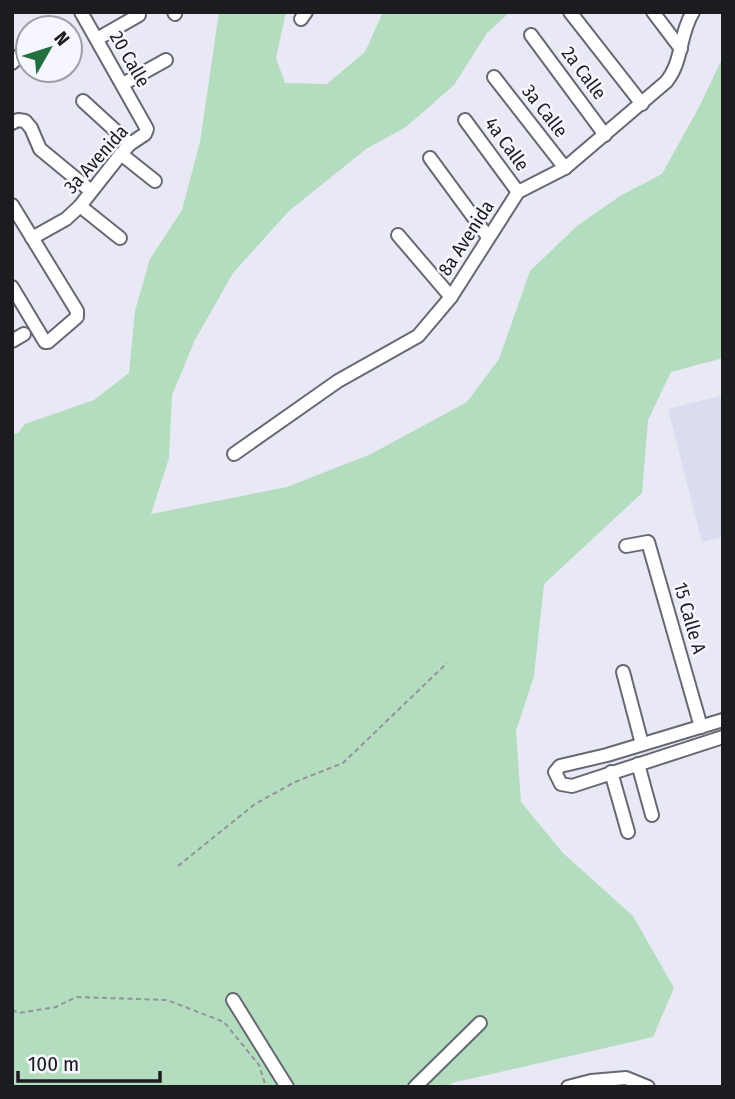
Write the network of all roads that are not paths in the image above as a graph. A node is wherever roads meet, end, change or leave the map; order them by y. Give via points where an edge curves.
1 (81, 12) edge
2 (570, 12) edge
3 (653, 12) edge
4 (693, 12) edge
5 (139, 15) dead end
6 (531, 35) dead end
7 (97, 39) junction
8 (681, 49) junction
9 (166, 60) dead end
10 (494, 77) dead end
11 (123, 84) junction
12 (83, 101) dead end
13 (642, 104) junction
14 (465, 120) dead end
15 (12, 123) edge
16 (145, 125) joint
17 (606, 135) junction
18 (130, 144) junction
19 (121, 155) junction
20 (429, 158) dead end
21 (565, 168) junction
22 (155, 181) dead end
23 (91, 191) junction
24 (518, 192) junction
25 (12, 205) edge
26 (80, 206) junction
27 (398, 235) dead end
28 (488, 237) junction
29 (32, 238) junction
30 (120, 238) dead end
31 (12, 286) edge
32 (452, 297) junction
33 (234, 454) dead end
34 (626, 546) dead end
35 (623, 671) dead end
36 (723, 720) edge
37 (701, 727) junction
38 (723, 737) edge
39 (663, 738) junction
40 (642, 744) junction
41 (668, 755) junction
42 (638, 764) junction
43 (611, 772) junction
44 (652, 815) dead end
45 (628, 832) dead end
46 (233, 1000) dead end
47 (480, 1023) dead end
48 (612, 1083) edge
49 (287, 1087) edge
50 (415, 1087) edge
51 (568, 1087) edge
52 (648, 1087) edge

1 - 7 street, 20 Calle
2 - 13 street
3 - 8 street
4 - 8 street, 8a Avenida
5 - 7 street
6 - 17 street, 2a Calle
7 - 11 street, 20 Calle
8 - 13 street, 8a Avenida via 675,71
9 - 11 street
10 - 21 street, 3a Calle
11 - 16 street, 20 Calle
12 - 18 street
13 - 17 street, 8a Avenida
14 - 24 street, 4a Calle
15 - 23 street via 25,121 40,149
16 - 18 street, 3a Avenida via 145,134
17 - 21 street, 8a Avenida
18 - 19 street, 3a Avenida
19 - 22 street
19 - 23 street, 3a Avenida
20 - 28 street
21 - 24 street, 8a Avenida
23 - 26 street, 3a Avenida
24 - 28 street, 8a Avenida
25 - 29 street
26 - 29 street, 3a Avenida
26 - 30 street
27 - 32 street
28 - 32 street, 8a Avenida
29 - 31 street via 78,317 45,342
32 - 33 street, 8a Avenida via 418,336 338,381
34 - 37 street, 15 Calle A via 648,542
35 - 40 street
36 - 37 street
37 - 39 street
38 - 41 street
39 - 40 street
39 - 41 street
40 - 43 street via 560,766 555,772 565,786
41 - 42 street
42 - 43 street
42 - 44 street
43 - 45 street
46 - 49 street
47 - 50 street
48 - 51 street
48 - 52 street via 625,1077

